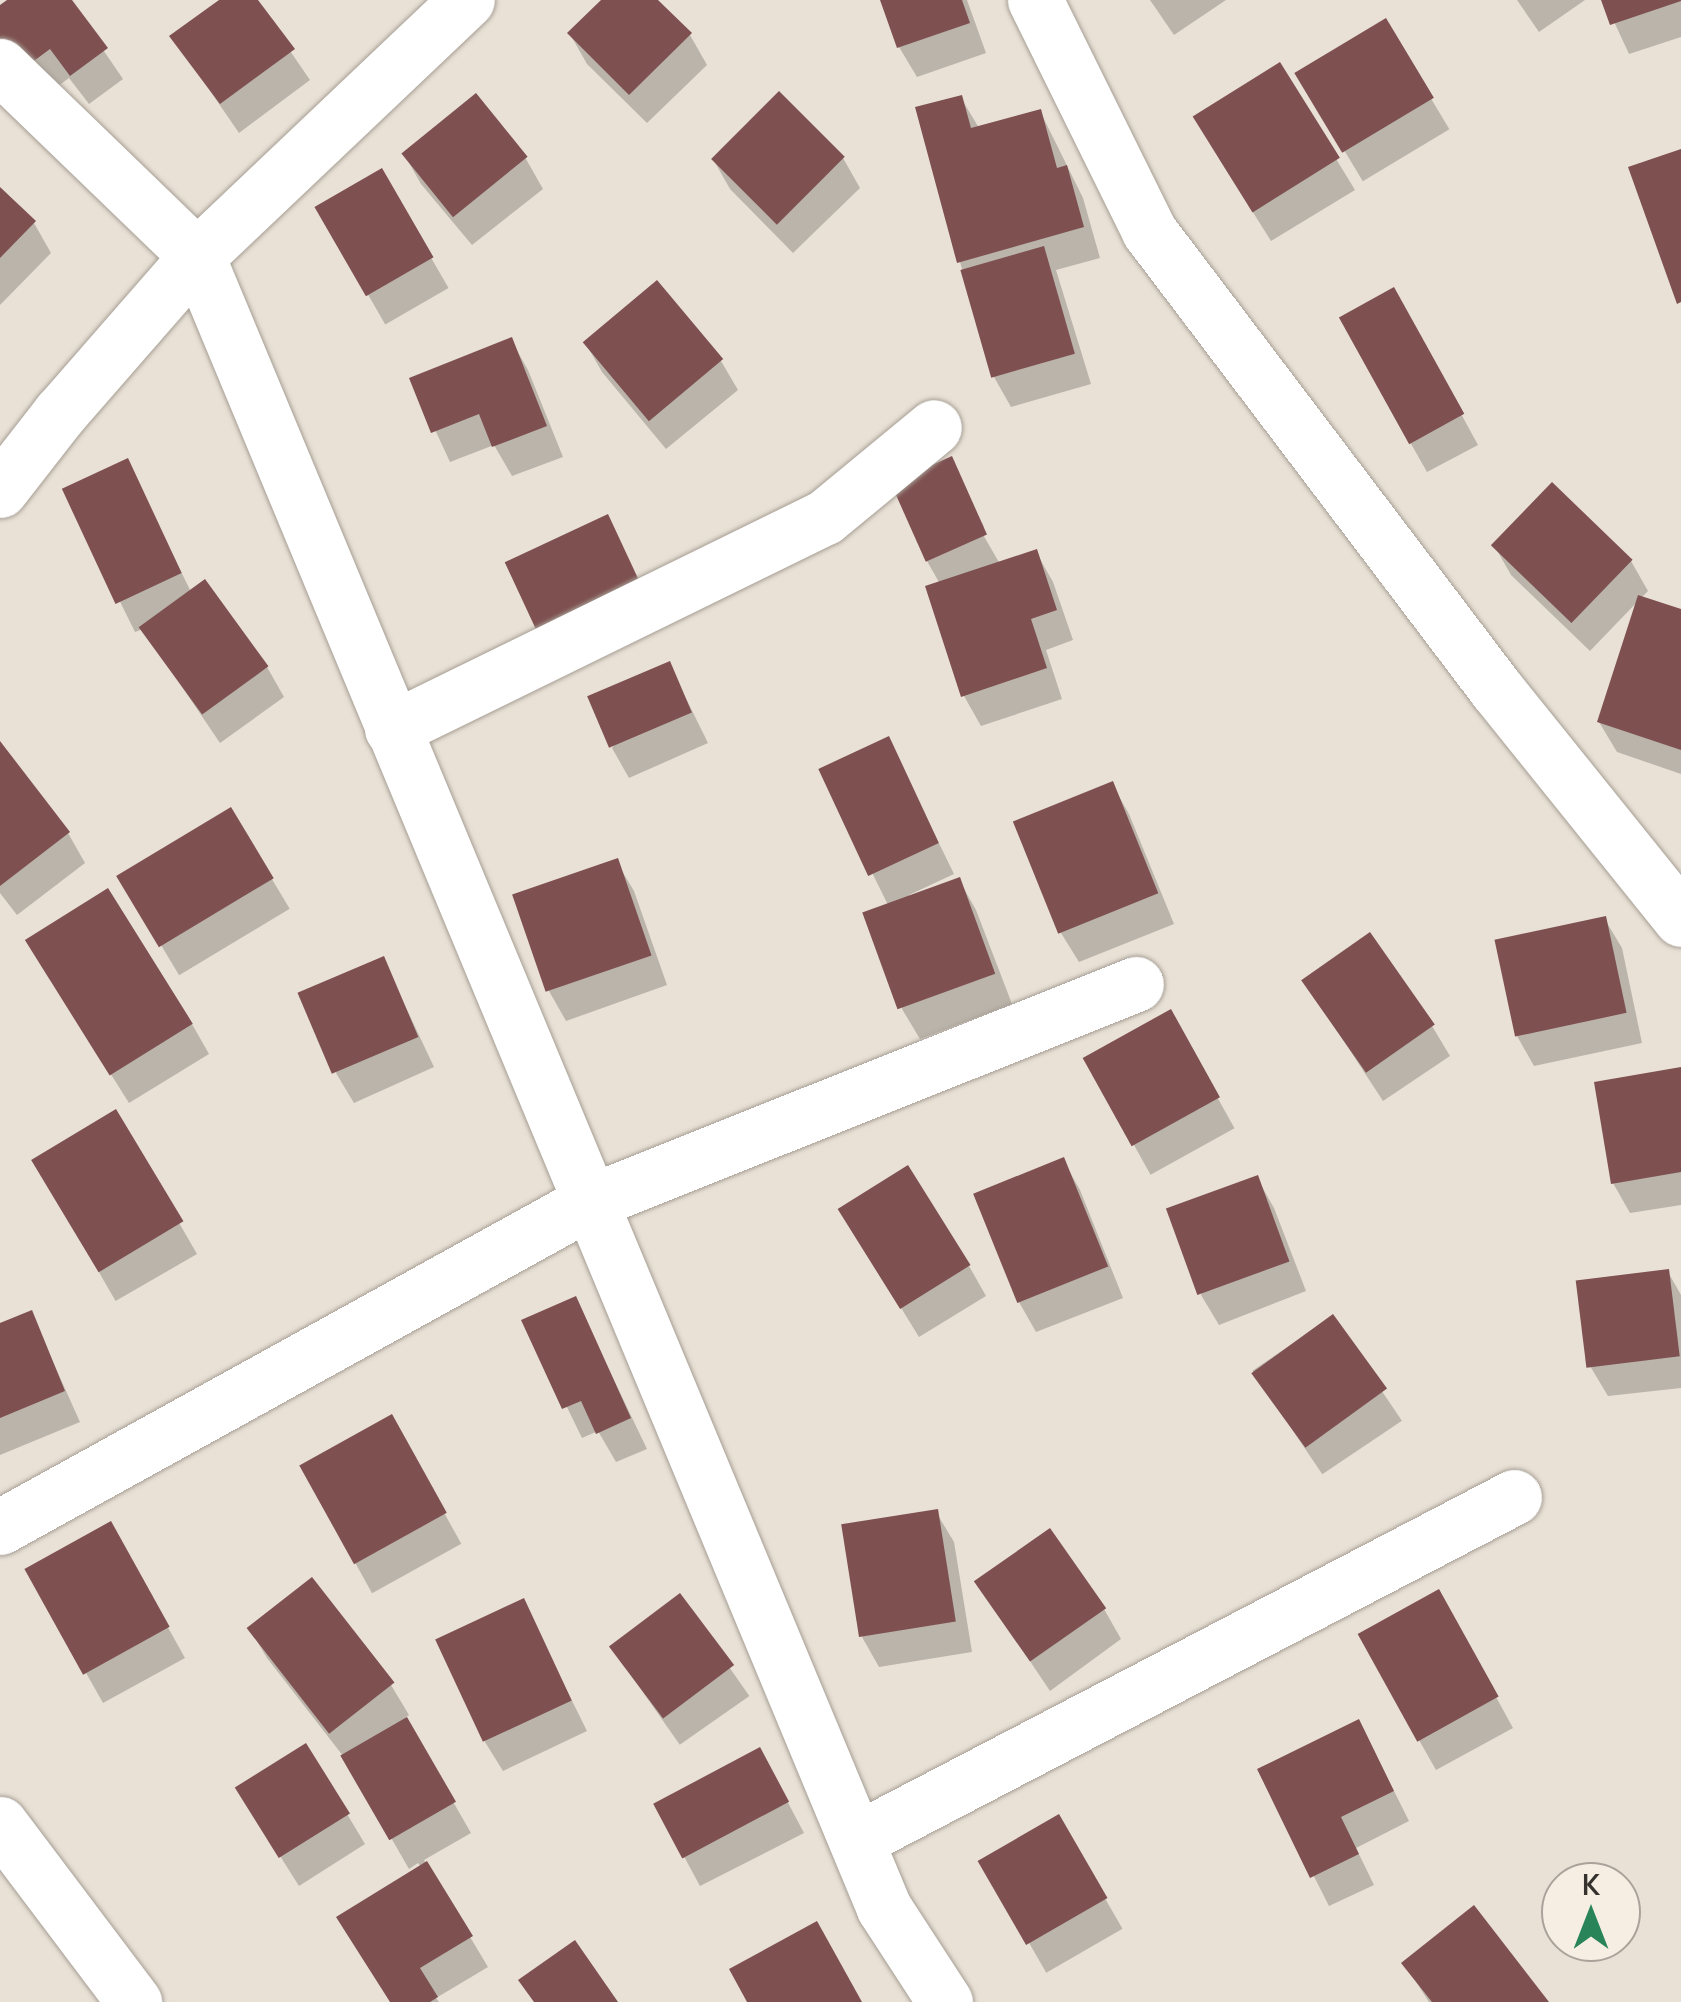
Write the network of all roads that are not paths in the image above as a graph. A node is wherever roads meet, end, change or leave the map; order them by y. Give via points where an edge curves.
1 (467, 0) edge
2 (1035, 0) edge
3 (0, 66) edge
4 (197, 256) junction
5 (934, 427) dead end
6 (0, 490) edge
7 (392, 729) junction
8 (1681, 919) edge
9 (1136, 984) dead end
10 (588, 1203) junction
11 (1514, 1498) dead end
12 (0, 1527) edge
13 (0, 1824) edge
14 (856, 1840) junction
15 (134, 2002) edge
16 (945, 2002) edge

1 - 4 street
2 - 8 street via 1149,231 1496,690
3 - 4 street
4 - 6 street
4 - 7 street
5 - 7 street via 825,518
7 - 10 street
9 - 10 street
10 - 12 street
10 - 14 street
11 - 14 street
13 - 15 street
14 - 16 street via 884,1908

